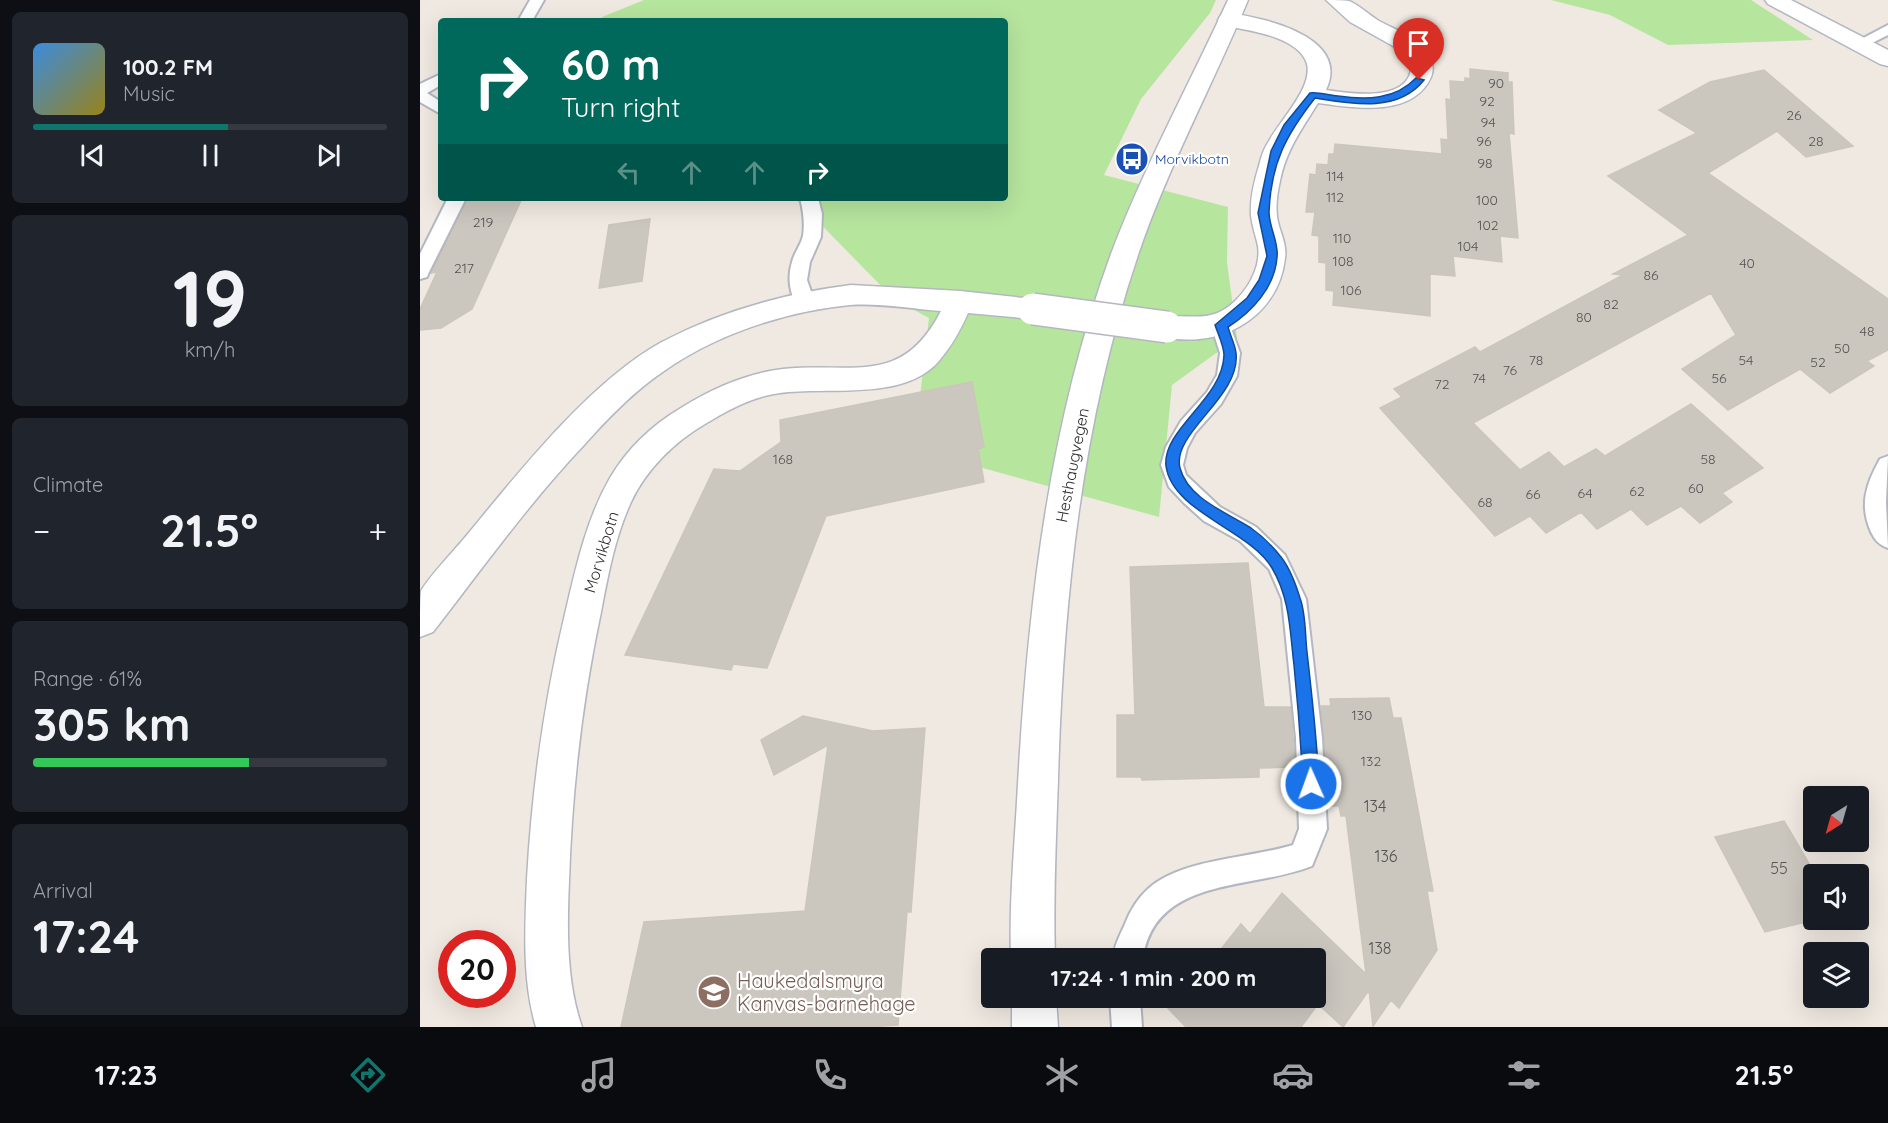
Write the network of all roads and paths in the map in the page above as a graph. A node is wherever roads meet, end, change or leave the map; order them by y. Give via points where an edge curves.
1 (537, 0) edge
2 (1336, 0) edge
3 (1774, 0) edge
4 (1234, 10) edge
5 (527, 18) edge
6 (1888, 29) edge
7 (1859, 44) junction
8 (1888, 59) edge
9 (438, 81) edge
10 (420, 90) edge
11 (420, 95) edge
12 (1313, 95) junction
13 (438, 107) edge
14 (456, 201) edge
15 (810, 201) edge
16 (420, 272) edge
17 (960, 302) junction
18 (806, 303) junction
19 (1221, 325) junction
20 (1888, 465) edge
21 (1888, 538) edge
22 (420, 620) edge
23 (1034, 948) edge
24 (1128, 948) edge
25 (1034, 1008) edge
26 (1126, 1008) edge
27 (559, 1027) edge
28 (1035, 1027) edge
29 (1127, 1027) edge

1 - 5 lane
2 - 12 street via 1358,19 1414,49 1422,70 1419,80 1399,96 1352,101
3 - 7 street
4 - 12 street via 1309,50 1319,62 1321,75
4 - 23 street, Hesthaugvegen via 1120,268 1077,433 1057,544 1041,695
6 - 7 lane
7 - 8 street
9 - 10 lane
11 - 13 lane
12 - 19 street via 1287,127 1273,160 1264,213 1272,256 1265,281 1245,308
14 - 16 lane
15 - 18 lane via 812,237 798,280
17 - 18 street via 852,295
17 - 19 street, bridge via 1167,327 1201,329
17 - 27 street, Morvikbotn via 950,328 936,347 900,374 877,379 780,381 747,389 705,408 671,430 644,455 621,489 598,548 567,680 549,821 547,939
18 - 22 street via 750,317 653,362 577,428
19 - 24 lane via 1230,353 1227,376 1214,398 1188,427 1172,465 1177,480 1192,496 1212,514 1248,534 1277,562 1294,599 1309,738 1313,829 1302,856 1190,882 1162,896 1142,920
20 - 21 lane via 1874,495 1874,514
25 - 28 street
26 - 29 lane

